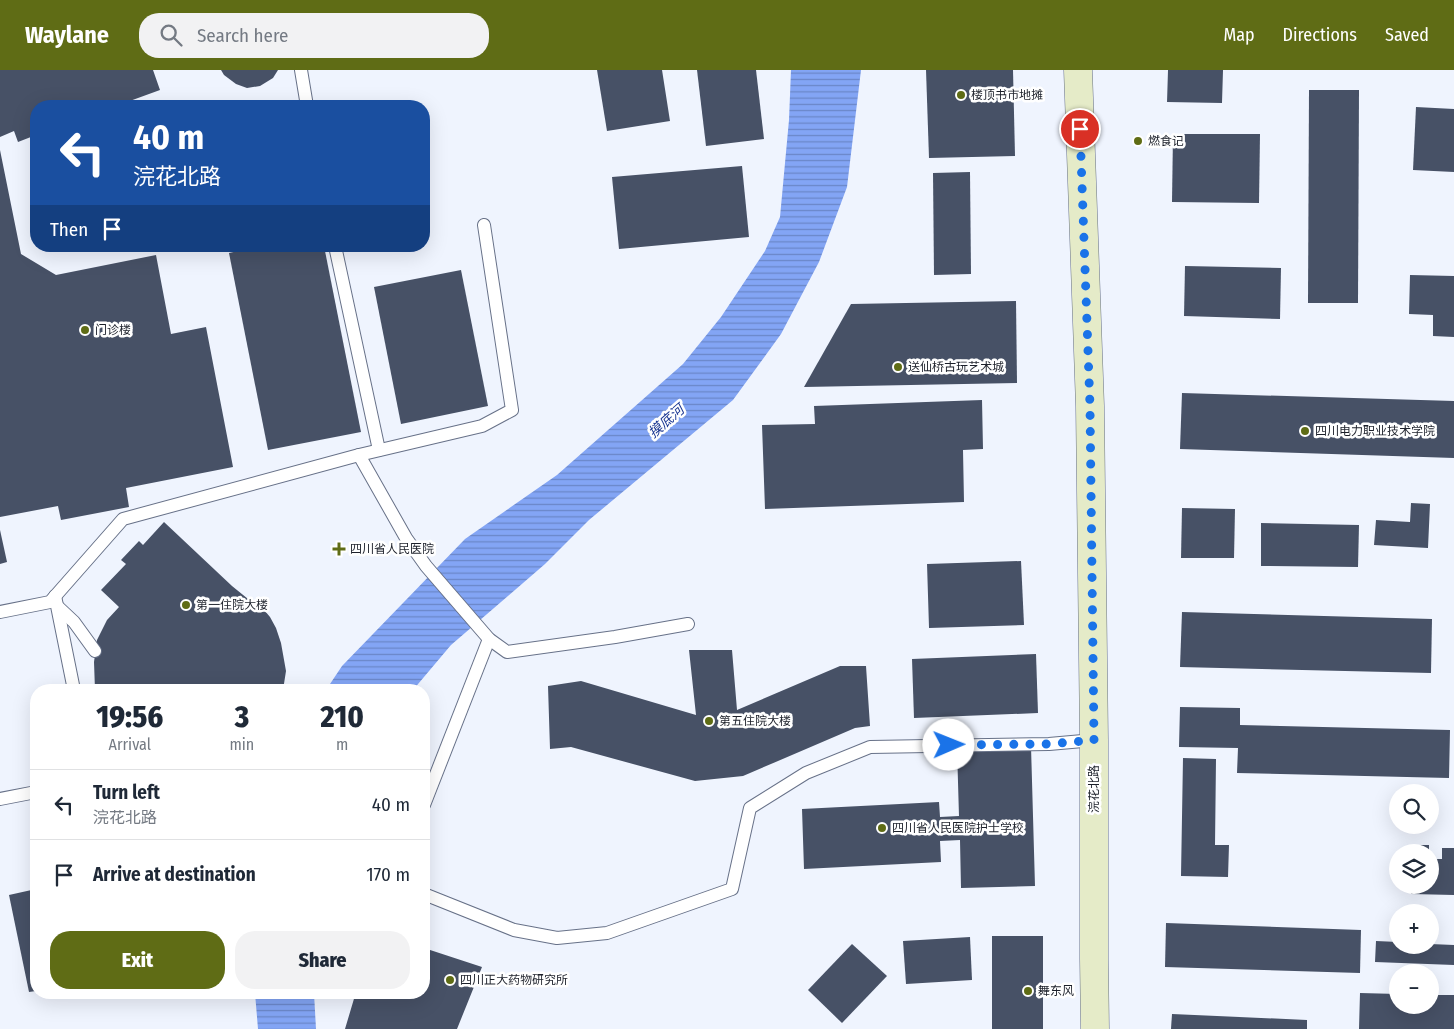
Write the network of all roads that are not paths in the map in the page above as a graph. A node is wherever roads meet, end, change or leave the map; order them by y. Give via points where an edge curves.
1 (301, 70) edge
2 (1078, 70) edge
3 (306, 100) edge
4 (484, 225) dead end
5 (336, 252) edge
6 (379, 450) junction
7 (359, 455) junction
8 (56, 601) junction
9 (0, 612) edge
10 (688, 624) dead end
11 (489, 639) junction
12 (95, 651) dead end
13 (73, 684) edge
14 (1094, 740) junction
15 (430, 790) edge
16 (30, 793) edge
17 (0, 799) edge
18 (430, 896) edge
19 (1095, 1029) edge

1 - 3 lane
2 - 14 street, 浣花北路 via 1090,406
4 - 6 lane via 512,410 482,426
5 - 6 lane
6 - 7 lane
7 - 8 lane via 122,518
7 - 11 lane via 406,538
8 - 9 lane
8 - 12 lane
8 - 13 lane
10 - 11 lane via 507,652
11 - 15 lane
14 - 18 lane via 1049,744 870,746 806,773 750,808 732,888 607,933 557,938 514,930
14 - 19 street, 浣花北路
16 - 17 lane

